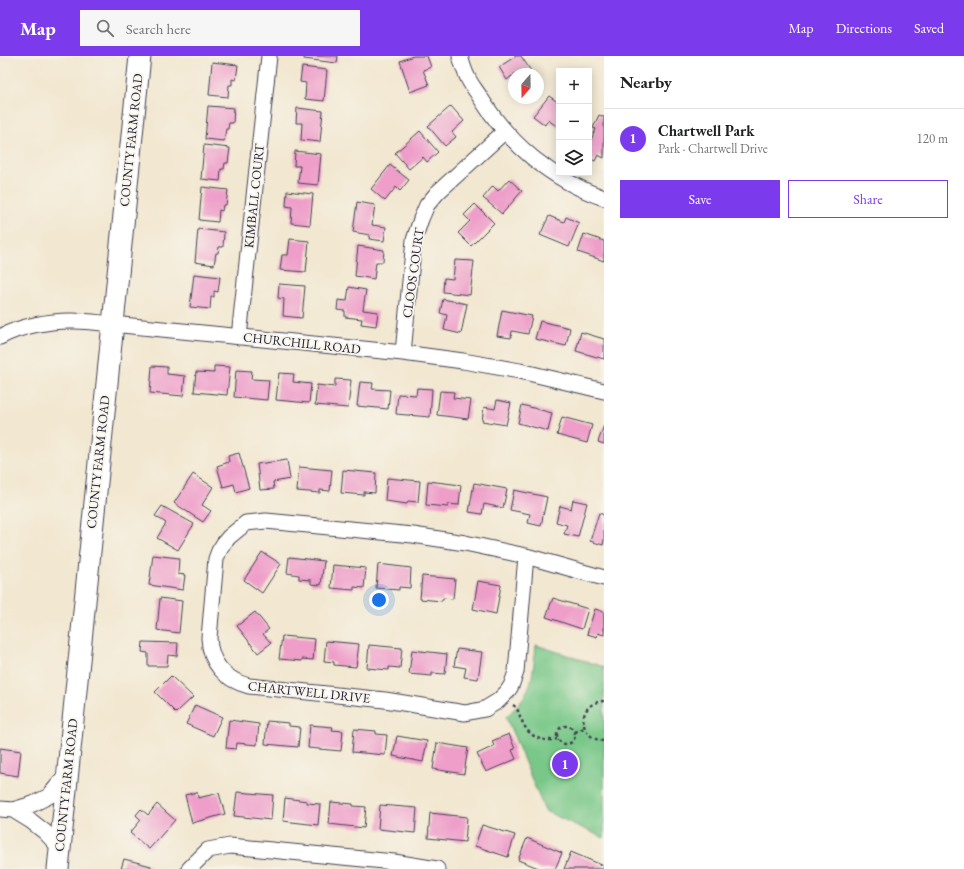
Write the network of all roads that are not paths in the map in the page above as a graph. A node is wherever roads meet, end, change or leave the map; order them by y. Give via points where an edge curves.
1 (140, 56) edge
2 (270, 56) edge
3 (460, 56) edge
4 (504, 132) junction
5 (604, 198) edge
6 (112, 324) junction
7 (0, 337) edge
8 (239, 337) junction
9 (403, 353) junction
10 (604, 391) edge
11 (526, 556) junction
12 (604, 578) edge
13 (68, 773) junction
14 (7, 809) edge
15 (60, 848) junction
16 (190, 867) edge
17 (58, 869) edge
18 (437, 869) edge

1 - 6 main road, COUNTY FARM ROAD
2 - 8 street, KIMBALL COURT
3 - 4 street via 467,77
4 - 5 street via 532,158 555,174
4 - 9 street, CLOOS COURT via 438,192 420,219 414,240
6 - 7 street, CHURCHILL ROAD via 74,321 41,324
6 - 8 street, CHURCHILL ROAD
6 - 13 main road, COUNTY FARM ROAD
8 - 9 street, CHURCHILL ROAD
9 - 10 street, CHURCHILL ROAD via 520,371
11 - 11 street, CHARTWELL DRIVE via 516,672 511,686 503,697 485,709 465,713 385,700 249,686 240,684 218,667 210,648 216,559 224,543 246,523 266,521 413,535
11 - 12 street, CHARTWELL DRIVE
13 - 14 street via 48,796 33,804
13 - 15 main road, COUNTY FARM ROAD
14 - 15 street via 45,832
15 - 17 main road, COUNTY FARM ROAD
16 - 18 street via 208,850 230,846 394,862

